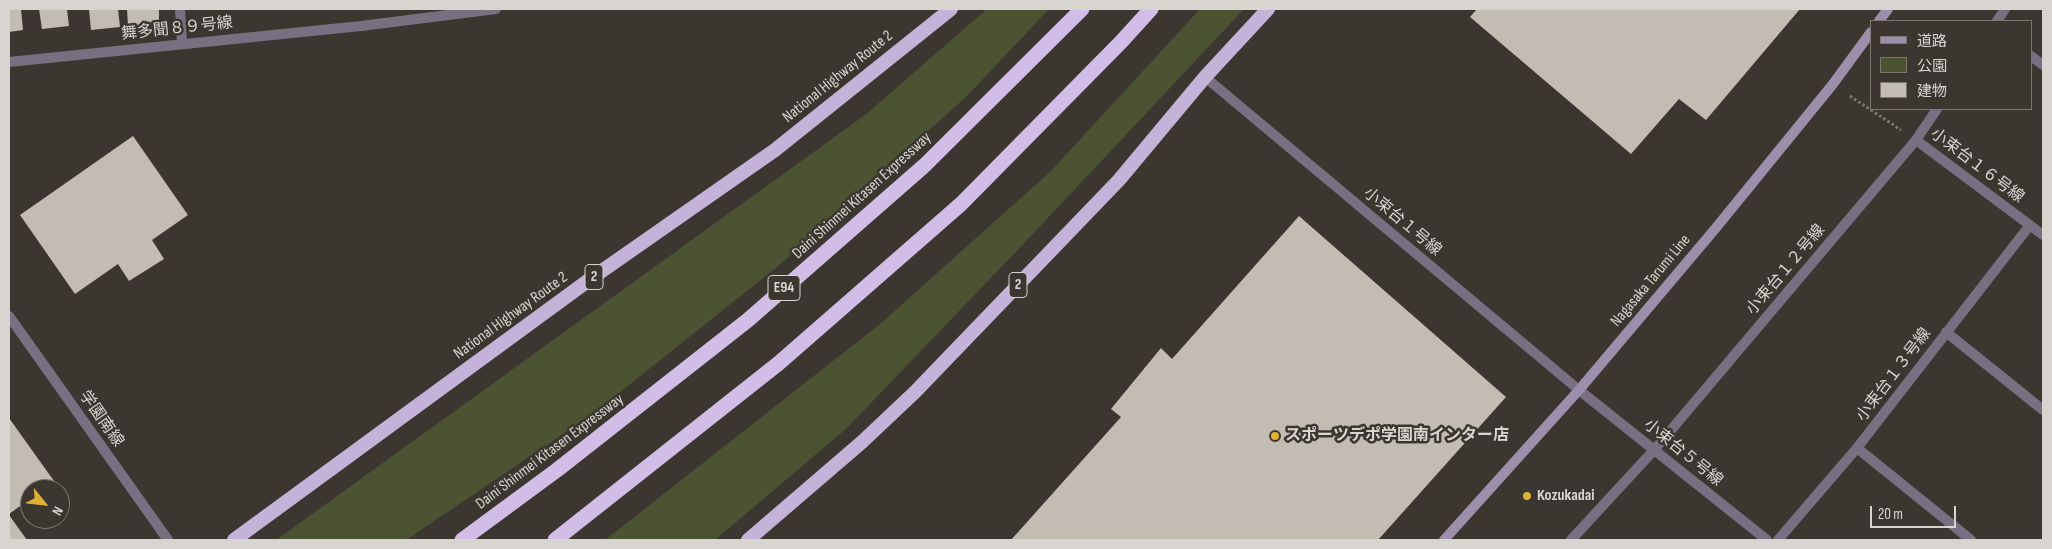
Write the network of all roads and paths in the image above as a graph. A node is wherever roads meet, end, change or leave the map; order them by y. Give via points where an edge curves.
1 (180, 9) edge
2 (496, 9) edge
3 (951, 9) edge
4 (1082, 9) edge
5 (1151, 9) edge
6 (1268, 9) edge
7 (1888, 9) edge
8 (2005, 9) edge
9 (1880, 20) edge
10 (1998, 20) edge
11 (1870, 33) edge
12 (182, 44) junction
13 (2032, 57) edge
14 (9, 62) edge
15 (2043, 65) edge
16 (1205, 77) junction
17 (1833, 84) junction
18 (1870, 109) edge
19 (1872, 110) edge
20 (1936, 110) edge
21 (1916, 140) junction
22 (2030, 225) junction
23 (2043, 235) edge
24 (9, 316) edge
25 (1946, 332) junction
26 (1579, 390) junction
27 (2043, 410) edge
28 (1857, 448) junction
29 (1655, 449) junction
30 (557, 470) junction
31 (168, 540) edge
32 (234, 540) edge
33 (453, 540) edge
34 (462, 540) edge
35 (555, 540) edge
36 (748, 540) edge
37 (1444, 540) edge
38 (1571, 540) edge
39 (1768, 540) edge
40 (1778, 540) edge
41 (1971, 540) edge

1 - 12 street
2 - 12 street, 舞多聞８９号線
3 - 32 highway, National Highway Route 2 / 2 via 775,150 589,280
4 - 30 highway, Daini Shinmei Kitasen Expressway / E94 via 918,171 748,320
5 - 35 highway via 961,204 779,363
6 - 16 highway, 2
7 - 9 main road
8 - 10 street
11 - 17 main road, Nagasaka Tarumi Line
12 - 14 street, 舞多聞８９号線
13 - 15 street
16 - 26 street, 小束台１号線
16 - 36 highway, 2 via 1119,180 915,392
17 - 18 path
17 - 26 main road, Nagasaka Tarumi Line
19 - 21 path
20 - 21 street, 小束台１２号線
21 - 22 street, 小束台１６号線
21 - 29 street, 小束台１２号線
22 - 23 street, 小束台１６号線
22 - 25 street, 小束台１３号線
24 - 31 street, 学園南線
25 - 27 street
25 - 28 street, 小束台１３号線
26 - 29 street, 小束台５号線
26 - 37 main road, Nagasaka Tarumi Line
28 - 40 street, 小束台１３号線
28 - 41 street
29 - 38 street, 小束台１２号線
29 - 39 street, 小束台５号線
30 - 33 highway
30 - 34 highway, Daini Shinmei Kitasen Expressway / E94

